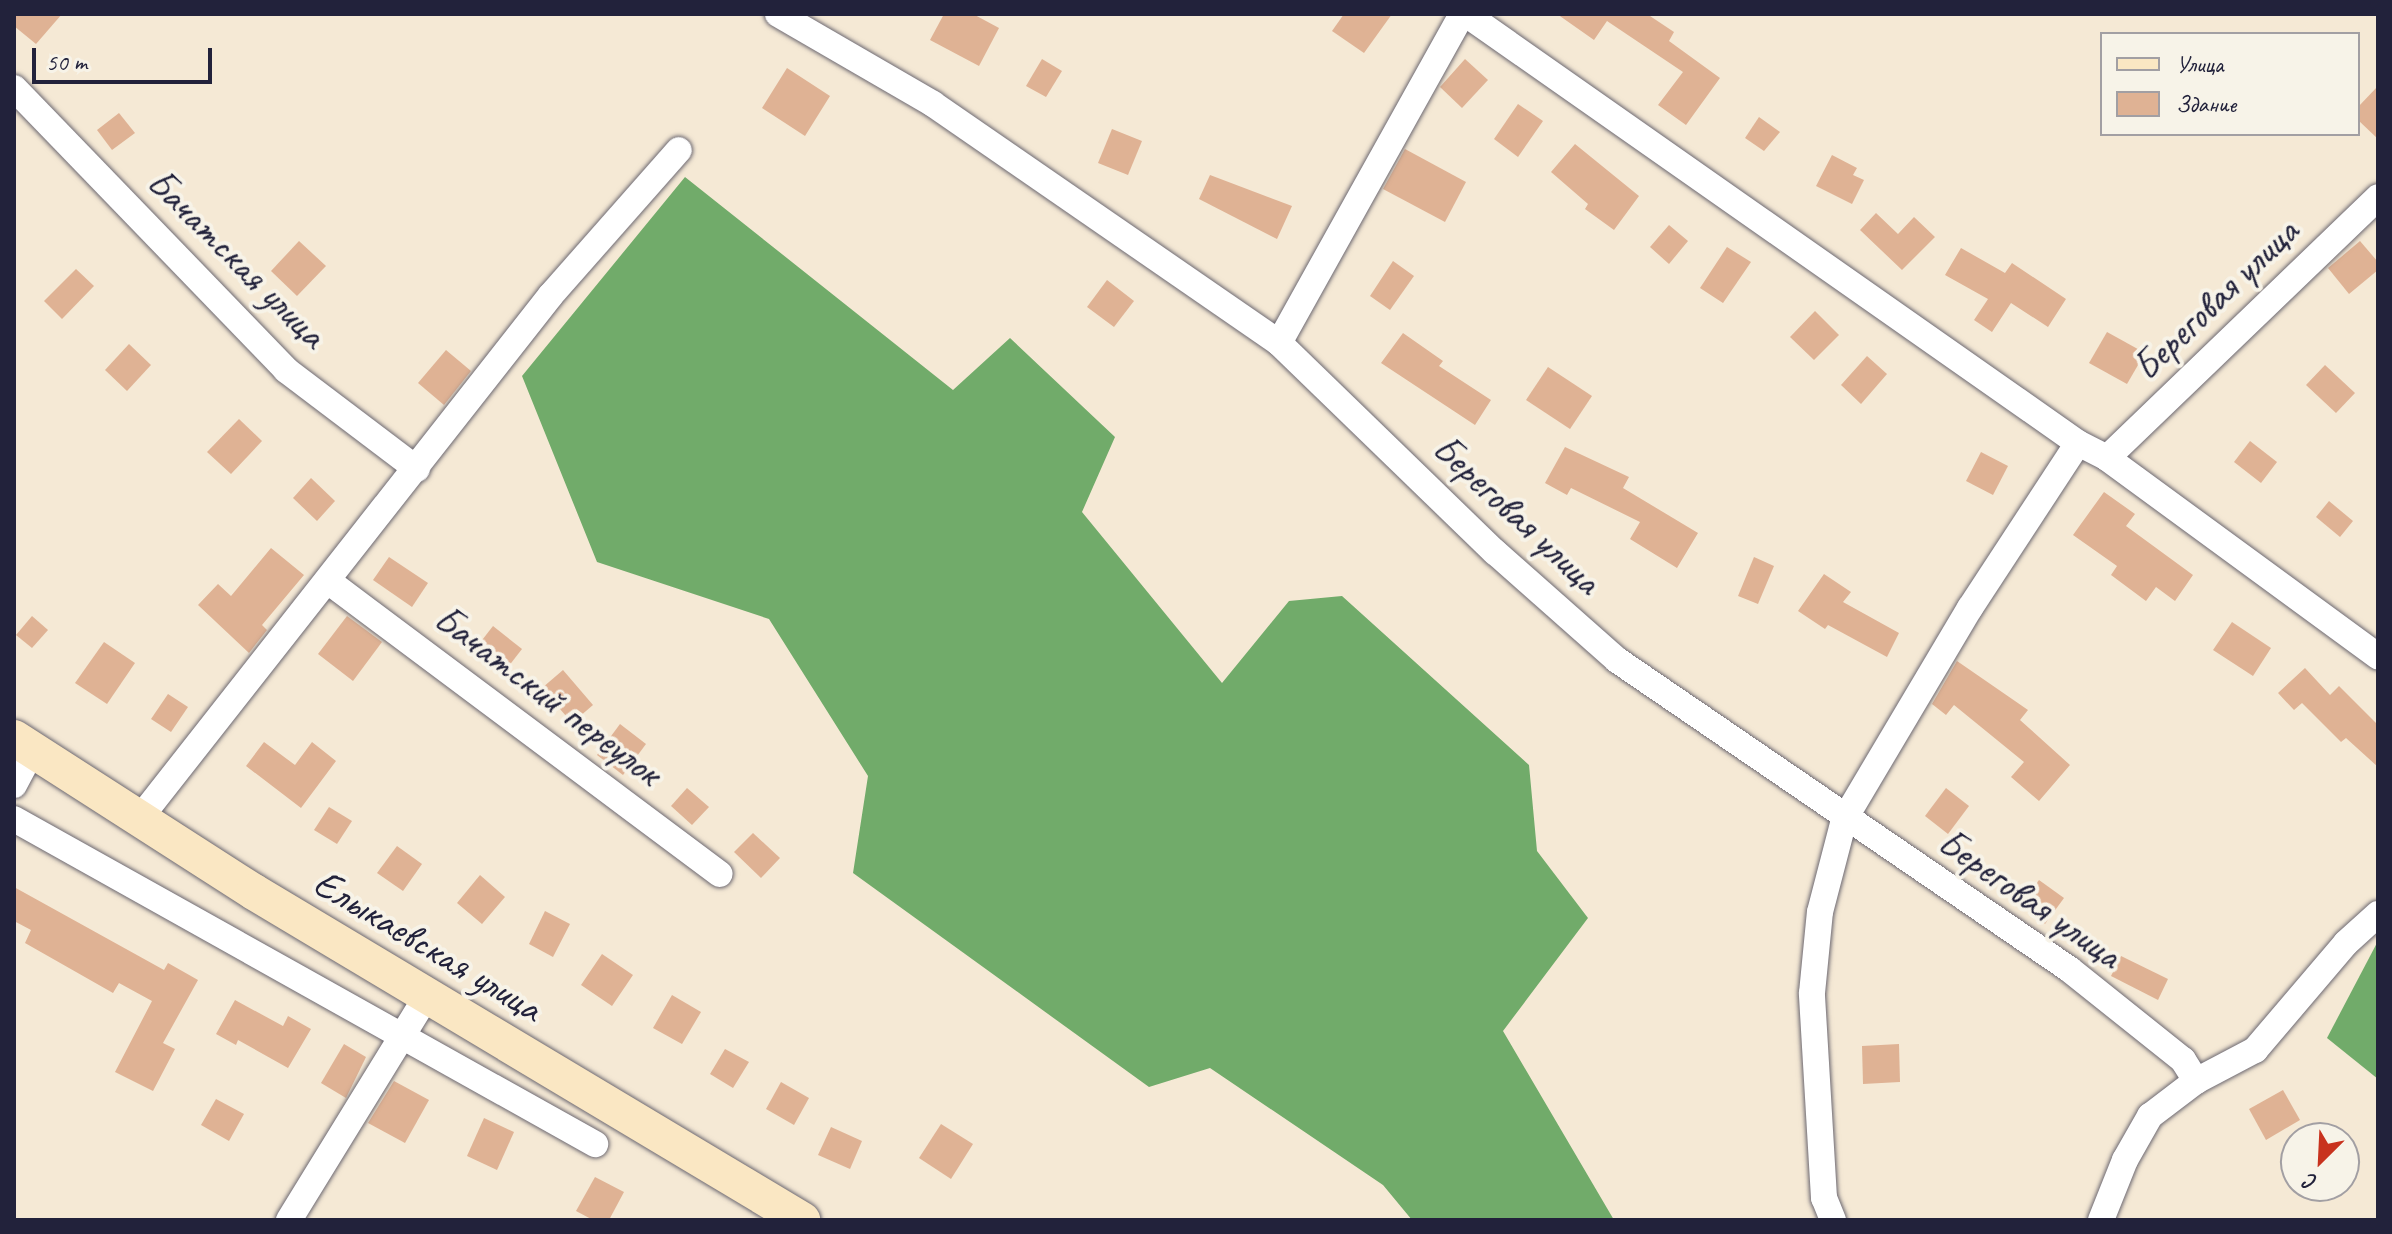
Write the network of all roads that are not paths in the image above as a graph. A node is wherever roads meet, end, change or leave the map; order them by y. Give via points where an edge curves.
1 (778, 14) edge
2 (1471, 16) edge
3 (14, 88) edge
4 (679, 150) dead end
5 (2378, 197) edge
6 (1279, 343) junction
7 (2078, 443) junction
8 (2107, 458) junction
9 (417, 469) junction
10 (328, 581) junction
11 (2378, 656) edge
12 (23, 744) edge
13 (14, 785) edge
14 (140, 818) junction
15 (14, 819) edge
16 (1844, 820) junction
17 (720, 874) dead end
18 (2378, 914) edge
19 (427, 996) junction
20 (402, 1035) junction
21 (2196, 1081) junction
22 (595, 1144) dead end
23 (289, 1220) edge
24 (802, 1220) edge
25 (1833, 1220) edge
26 (2101, 1220) edge

1 - 6 street, Береговая улица via 933,104
2 - 6 street
2 - 7 street
3 - 9 street, Бачатская улица via 286,370
4 - 9 street via 551,295
5 - 8 street, Береговая улица
6 - 16 street, Береговая улица via 1495,552 1617,660
7 - 8 street
7 - 16 street via 1970,608
8 - 11 street
9 - 10 street
10 - 14 street
10 - 17 street, Бачатский переулок
12 - 13 street
12 - 14 street, Елыкаевская улица
14 - 19 street, Елыкаевская улица
15 - 20 street
16 - 21 street, Береговая улица via 2069,969 2183,1060
16 - 25 street via 1820,912 1812,993 1824,1198
18 - 21 street via 2346,943 2255,1050
19 - 20 street
19 - 24 street, Елыкаевская улица
20 - 22 street
20 - 23 street
21 - 26 street via 2150,1116

